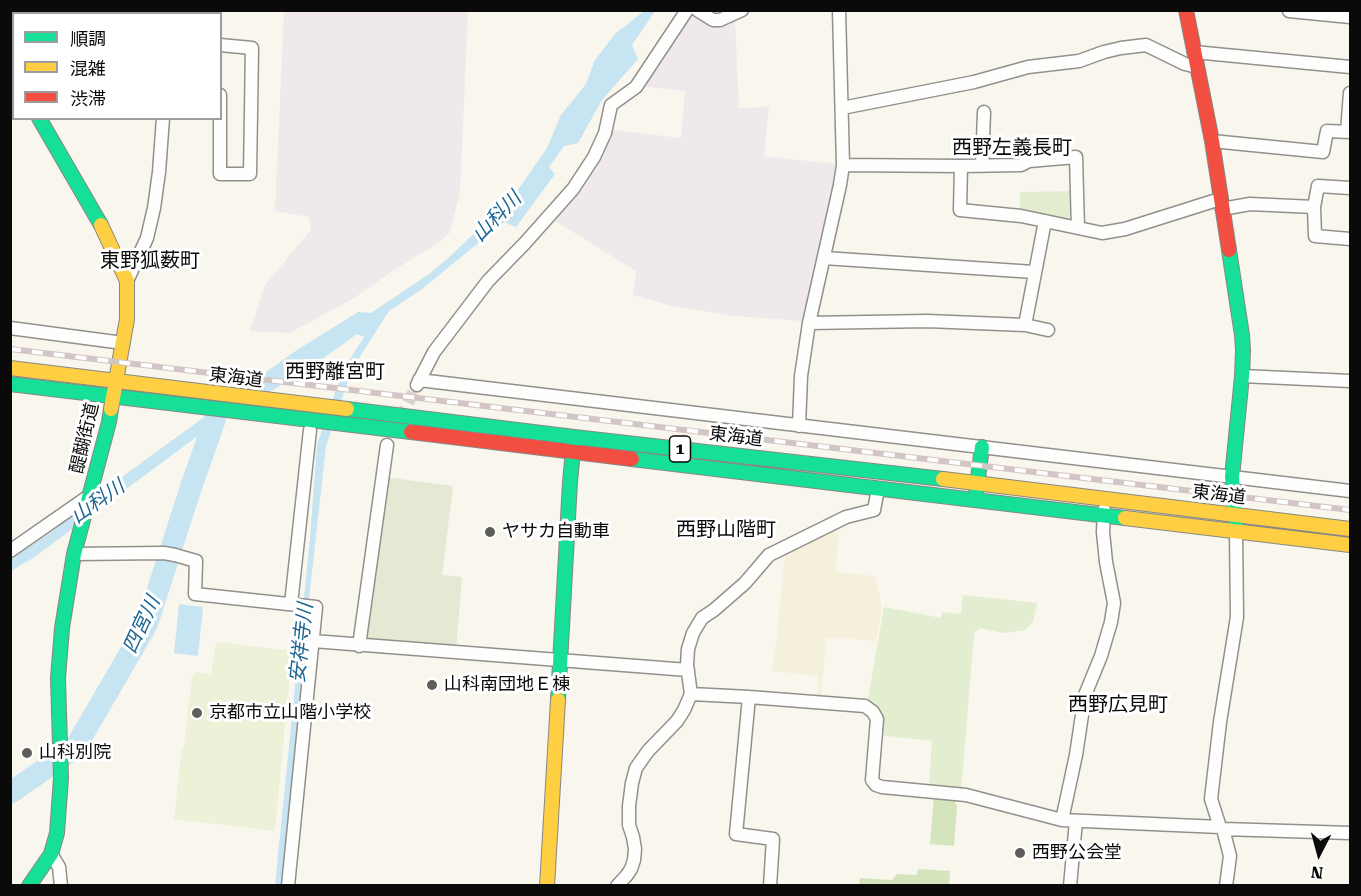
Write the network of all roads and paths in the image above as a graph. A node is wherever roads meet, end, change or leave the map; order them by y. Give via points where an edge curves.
1 (687, 10) edge
2 (697, 10) edge
3 (741, 10) edge
4 (839, 10) edge
5 (1186, 10) edge
6 (1289, 11) edge
7 (1350, 17) edge
8 (222, 45) edge
9 (1194, 52) junction
10 (1197, 67) junction
11 (1350, 67) edge
12 (1350, 93) edge
13 (842, 108) junction
14 (984, 112) dead end
15 (40, 120) edge
16 (163, 120) edge
17 (220, 120) edge
18 (1349, 132) edge
19 (1212, 141) junction
20 (843, 165) junction
21 (962, 166) junction
22 (982, 166) junction
23 (1350, 188) edge
24 (1221, 204) junction
25 (1314, 207) junction
26 (1045, 221) junction
27 (1078, 228) junction
28 (1350, 239) edge
29 (824, 258) junction
30 (1034, 272) junction
31 (127, 281) junction
32 (809, 323) junction
33 (1025, 325) junction
34 (10, 328) edge
35 (1048, 330) dead end
36 (123, 343) junction
37 (10, 368) edge
38 (1242, 376) junction
39 (116, 381) junction
40 (1350, 381) edge
41 (10, 384) edge
42 (113, 397) junction
43 (799, 426) junction
44 (310, 430) dead end
45 (574, 437) junction
46 (387, 445) dead end
47 (982, 447) junction
48 (573, 452) junction
49 (1232, 477) junction
50 (978, 483) junction
51 (878, 489) junction
52 (1350, 491) edge
53 (1106, 499) junction
54 (88, 501) junction
55 (975, 501) junction
56 (1103, 516) junction
57 (1235, 516) junction
58 (1350, 529) edge
59 (1236, 532) junction
60 (1350, 545) edge
61 (10, 552) edge
62 (74, 554) junction
63 (292, 604) junction
64 (313, 641) junction
65 (358, 646) junction
66 (560, 661) junction
67 (688, 670) junction
68 (691, 694) junction
69 (749, 697) junction
70 (1062, 820) junction
71 (1076, 821) junction
72 (1221, 828) junction
73 (1350, 833) edge
74 (51, 854) junction
75 (29, 885) edge
76 (61, 885) edge
77 (288, 885) edge
78 (547, 885) edge
79 (617, 885) edge
80 (770, 885) edge
81 (1070, 885) edge
82 (1226, 885) edge

1 - 43 street via 636,87 611,105 605,133 573,189 488,281 434,352 418,383
2 - 3 street via 720,20
4 - 13 street
5 - 9 main road
6 - 7 street
8 - 17 street via 252,48 249,174 220,174
9 - 10 main road
9 - 11 street
10 - 13 street via 1146,45 1104,52 1079,62 1028,67 974,82
10 - 19 main road
12 - 18 street
13 - 20 street
14 - 22 street
15 - 31 main road, 醍醐街道 via 100,223
16 - 31 street via 154,208 147,238
18 - 19 street via 1327,131 1323,152
19 - 24 main road
20 - 21 street
20 - 29 street
21 - 22 street
21 - 26 street via 960,210
22 - 27 street via 1077,157
23 - 25 street via 1318,186
24 - 25 street
24 - 27 street via 1102,233
24 - 38 main road via 1240,319
25 - 28 street via 1315,236
26 - 27 street
26 - 30 street
29 - 30 street
29 - 32 street
30 - 33 street
31 - 36 main road, 醍醐街道
32 - 33 street via 927,321
32 - 43 street
33 - 35 street
34 - 36 street
36 - 39 main road, 醍醐街道
37 - 39 main road, 東海道 / 1
38 - 40 street
38 - 49 main road
39 - 42 main road, 醍醐街道
39 - 45 main road, 東海道 / 1
41 - 42 main road, 東海道 / 1
42 - 48 main road, 東海道 / 1
42 - 54 main road, 醍醐街道
43 - 47 street
44 - 63 street
45 - 48 main road
45 - 50 main road, 東海道 / 1
46 - 65 street
47 - 49 street
47 - 50 main road
48 - 51 main road, 東海道 / 1
48 - 66 main road
49 - 52 street
49 - 57 main road
50 - 53 main road, 東海道 / 1
50 - 55 main road
51 - 55 main road, 東海道 / 1
51 - 67 street via 874,510 846,517 769,555 745,583 702,618 688,649
53 - 56 street
53 - 57 main road, 東海道 / 1
54 - 61 street
54 - 62 main road, 醍醐街道
55 - 56 main road, 東海道 / 1
56 - 59 main road, 東海道 / 1
56 - 70 street via 1114,603 1101,656 1085,695
57 - 58 main road, 東海道 / 1
57 - 59 main road
59 - 60 main road, 東海道 / 1
59 - 72 street via 1237,617 1211,799
62 - 63 street via 170,554 196,561 195,594
62 - 74 main road, 醍醐街道 via 60,648 61,778 57,833
63 - 64 street via 316,607
64 - 65 street
64 - 77 street
65 - 66 street
66 - 67 street
66 - 78 main road
67 - 68 street
68 - 69 street
68 - 79 street via 677,721 636,768 629,806 634,860
69 - 70 street via 865,706 877,719 872,780 876,785 966,795
69 - 80 street via 736,834 773,839
70 - 71 street
71 - 72 street
71 - 81 street
72 - 73 street
72 - 82 street via 1230,856
74 - 75 main road, 醍醐街道
74 - 76 street via 59,867

